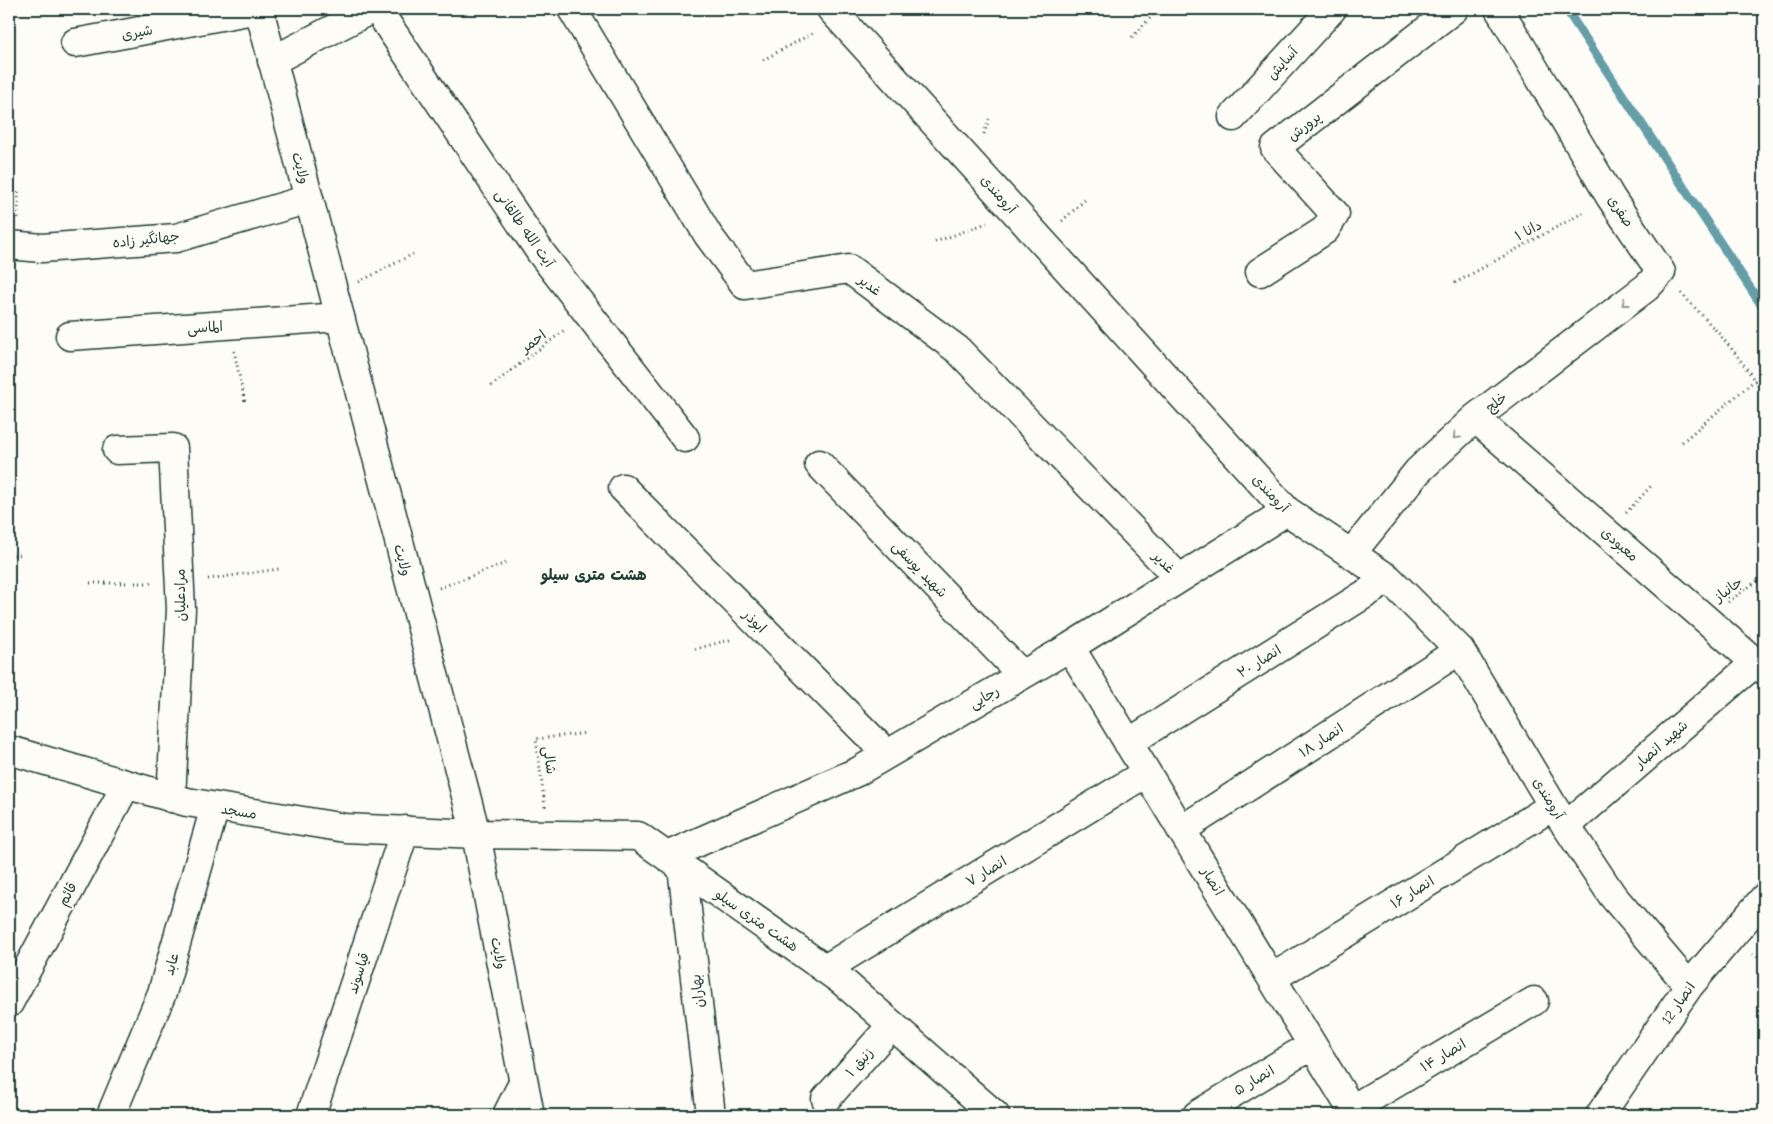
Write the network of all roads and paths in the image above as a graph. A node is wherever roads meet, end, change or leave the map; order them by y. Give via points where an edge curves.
1 (259, 9) edge
2 (368, 9) edge
3 (377, 9) edge
4 (572, 9) edge
5 (1159, 9) edge
6 (1332, 9) edge
7 (1454, 9) edge
8 (1499, 9) edge
9 (835, 14) edge
10 (1132, 37) dead end
11 (75, 44) dead end
12 (763, 60) dead end
13 (272, 61) junction
14 (1233, 117) dead end
15 (1611, 198) junction
16 (309, 199) junction
17 (1016, 213) junction
18 (935, 242) dead end
19 (9, 245) edge
20 (413, 254) dead end
21 (1260, 272) dead end
22 (1661, 272) junction
23 (1455, 283) dead end
24 (337, 306) junction
25 (588, 313) junction
26 (228, 325) junction
27 (70, 336) dead end
28 (1755, 380) junction
29 (491, 386) dead end
30 (1764, 397) edge
31 (245, 402) dead end
32 (1476, 418) junction
33 (685, 438) dead end
34 (1682, 442) dead end
35 (117, 450) dead end
36 (819, 464) dead end
37 (1651, 486) dead end
38 (623, 488) dead end
39 (1287, 511) junction
40 (1607, 534) junction
41 (22, 554) dead end
42 (1351, 554) junction
43 (9, 556) edge
44 (509, 562) dead end
45 (1764, 576) edge
46 (1179, 578) junction
47 (1389, 579) junction
48 (414, 598) junction
49 (1706, 619) junction
50 (765, 631) junction
51 (1070, 647) junction
52 (695, 649) dead end
53 (1460, 650) junction
54 (1760, 666) edge
55 (1022, 675) junction
56 (587, 733) dead end
57 (1128, 743) junction
58 (9, 750) edge
59 (887, 754) junction
60 (1146, 773) junction
61 (126, 785) junction
62 (170, 798) junction
63 (215, 807) junction
64 (1559, 816) junction
65 (405, 830) junction
66 (1181, 830) junction
67 (476, 834) junction
68 (549, 835) junction
69 (675, 862) junction
70 (1764, 898) edge
71 (825, 968) junction
72 (1272, 978) junction
73 (1690, 986) junction
74 (1534, 1001) dead end
75 (9, 1003) edge
76 (892, 1025) junction
77 (1312, 1044) junction
78 (524, 1083) junction
79 (826, 1099) dead end
80 (1354, 1112) edge
81 (111, 1115) edge
82 (311, 1115) edge
83 (507, 1115) edge
84 (530, 1115) edge
85 (712, 1115) edge
86 (995, 1115) edge
87 (1197, 1115) edge
88 (1600, 1115) edge

1 - 11 street, شیری
1 - 13 street, ولایت
2 - 13 street
3 - 25 street, آیت الله طالقانی via 541,253
4 - 46 street, غدیر via 708,235 745,285 849,269 958,350
5 - 10 path
6 - 14 street, آسایش
7 - 21 street, پرورش via 1275,148 1335,214 1325,230
8 - 15 street, صفری
9 - 12 path
9 - 17 street, آرومندی
13 - 16 street, ولایت
15 - 22 street, صفری
15 - 23 path, دانا ۱
16 - 19 street, جهانگیر زاده via 176,238 42,248
16 - 24 street, ولایت
17 - 18 path
17 - 39 street, آرومندی
20 - 24 path
22 - 28 path via 1729,343
22 -> 32 street, خلج
24 - 26 street, الماسی
24 - 48 street, ولایت
25 - 29 path, احمر
25 - 33 street, آیت الله طالقانی
26 - 27 street, الماسی
26 - 31 path
28 - 30 path
28 - 34 path
32 - 40 street, معبودی
32 -> 42 street, خلج via 1418,471
35 - 62 street, مرادعلیان via 173,448 181,608
36 - 55 street, شهید یوسفی
37 - 40 path
38 - 50 street, ابوذر
39 - 42 street, آرومندی
39 - 46 street, رجایی
40 - 49 street, معبودی
41 - 43 path
42 - 47 street, آرومندی
44 - 48 path
45 - 49 path, جانباز
46 - 51 street, رجایی
47 - 53 street, آرومندی
47 - 57 street, انصار ۲۰
48 - 67 street, ولایت
49 - 54 street, معبودی
50 - 52 path
50 - 59 street, ابوذر
51 - 55 street, رجایی
51 - 57 street, انصار
53 - 64 street, آرومندی
53 - 66 street, انصار ۱۸
54 - 64 street, شهید انصار
55 - 59 street, رجایی
56 - 68 path, شالی via 536,739
57 - 60 street, انصار
58 - 61 street, مسجد
59 - 69 street, رجایی
60 - 66 street, انصار
60 - 71 street, انصار ۷
61 - 62 street, مسجد
61 - 75 street, قائم
62 - 63 street, مسجد
63 - 65 street, مسجد via 345,828
63 - 81 street, عابد via 162,993
64 - 72 street, انصار ۱۶
64 - 73 street, آرومندی via 1612,895
65 - 67 street, مسجد
65 - 82 street, قیاسوند
66 - 72 street, انصار
67 - 68 street, هشت متری سیلو
67 - 78 street, ولایت
68 - 69 street, هشت متری سیلو via 638,836
69 - 71 street, هشت متری سیلو
69 - 85 street, بهاران
70 - 73 street, انصار 12
71 - 76 street, هشت متری سیلو
72 - 77 street, انصار
73 - 88 street, انصار 12
74 - 80 street, انصار ۱۴
76 - 79 street, زنبق ۱
76 - 86 street, هشت متری سیلو
77 - 80 street, انصار
77 - 87 street, انصار ۵
78 - 83 street
78 - 84 street, ولایت

